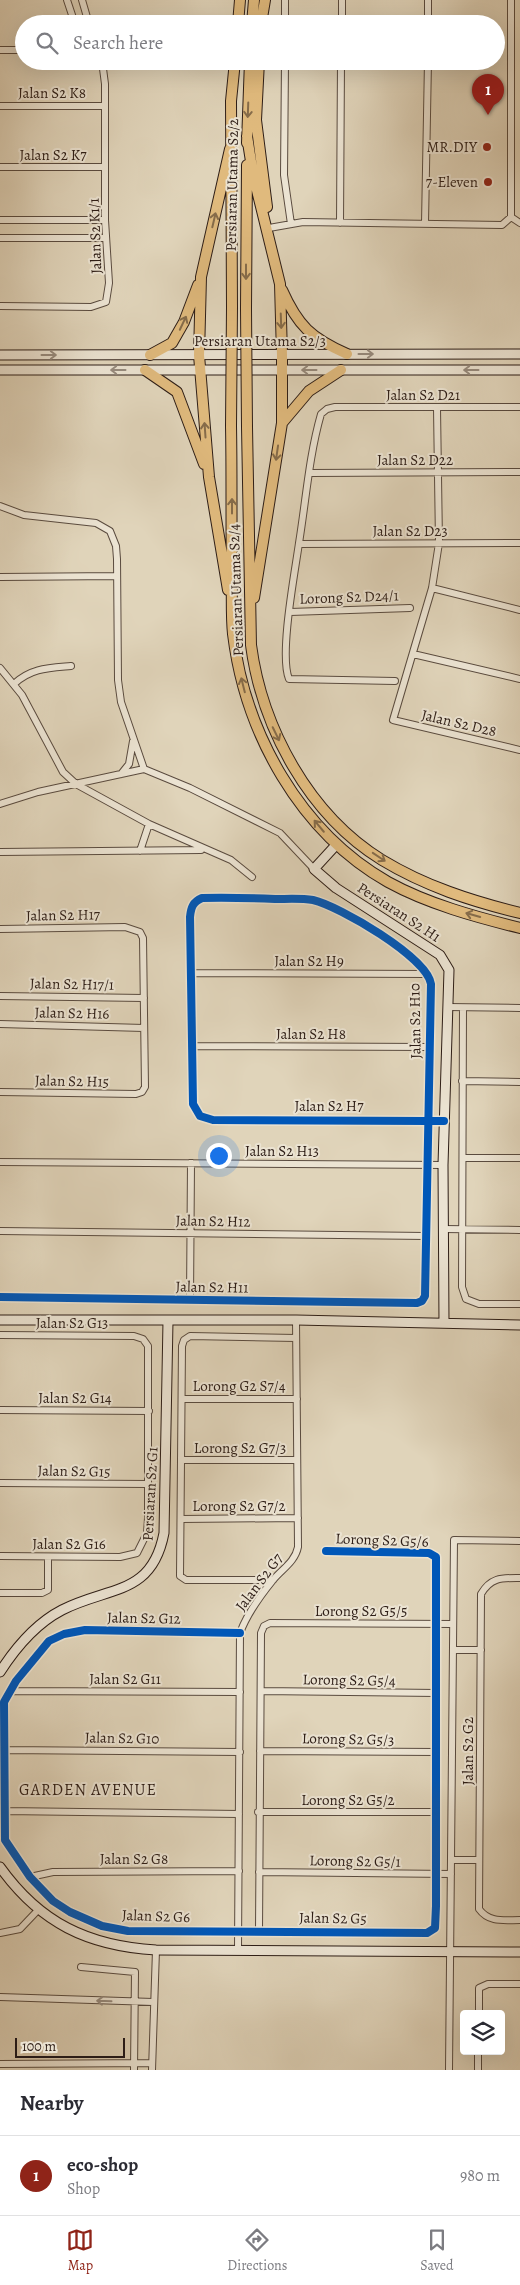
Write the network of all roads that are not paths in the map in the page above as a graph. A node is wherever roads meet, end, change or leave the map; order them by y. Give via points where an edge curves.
1 (67, 0) edge
2 (82, 0) edge
3 (240, 0) edge
4 (254, 0) edge
5 (265, 0) edge
6 (285, 0) edge
7 (342, 0) edge
8 (428, 0) edge
9 (512, 0) edge
10 (72, 15) edge
11 (86, 15) edge
12 (239, 15) edge
13 (253, 15) edge
14 (262, 15) edge
15 (285, 15) edge
16 (342, 15) edge
17 (428, 15) edge
18 (0, 50) edge
19 (15, 50) edge
20 (103, 70) edge
21 (234, 70) edge
22 (250, 70) edge
23 (259, 70) edge
24 (285, 70) edge
25 (341, 70) edge
26 (428, 70) edge
27 (0, 106) edge
28 (105, 106) junction
29 (247, 136) junction
30 (230, 149) junction
31 (0, 167) edge
32 (105, 167) junction
33 (511, 217) junction
34 (0, 220) edge
35 (105, 220) junction
36 (340, 223) junction
37 (425, 223) junction
38 (520, 223) edge
39 (291, 224) junction
40 (270, 228) junction
41 (0, 238) edge
42 (106, 238) junction
43 (273, 255) junction
44 (201, 277) junction
45 (280, 284) junction
46 (0, 306) edge
47 (347, 354) junction
48 (520, 354) edge
49 (0, 355) edge
50 (150, 355) junction
51 (199, 355) junction
52 (282, 355) junction
53 (0, 370) edge
54 (145, 370) junction
55 (201, 370) junction
56 (282, 370) junction
57 (341, 370) junction
58 (520, 370) edge
59 (520, 407) edge
60 (437, 408) junction
61 (282, 423) junction
62 (247, 427) joint
63 (438, 472) junction
64 (520, 472) edge
65 (310, 473) junction
66 (208, 477) junction
67 (0, 506) edge
68 (520, 542) edge
69 (439, 543) junction
70 (299, 544) junction
71 (117, 576) junction
72 (0, 577) edge
73 (432, 588) junction
74 (410, 608) dead end
75 (520, 610) edge
76 (290, 612) junction
77 (233, 617) junction
78 (250, 628) junction
79 (414, 654) junction
80 (72, 666) dead end
81 (0, 668) edge
82 (520, 679) edge
83 (395, 681) dead end
84 (14, 684) junction
85 (133, 735) junction
86 (520, 750) edge
87 (144, 770) junction
88 (120, 775) junction
89 (76, 784) junction
90 (0, 804) edge
91 (149, 824) junction
92 (336, 845) junction
93 (204, 850) junction
94 (140, 851) junction
95 (0, 852) edge
96 (314, 869) junction
97 (252, 877) dead end
98 (520, 913) edge
99 (520, 928) edge
100 (0, 929) edge
101 (191, 973) junction
102 (427, 974) junction
103 (0, 996) edge
104 (144, 998) junction
105 (448, 1007) junction
106 (463, 1008) junction
107 (520, 1008) edge
108 (0, 1024) edge
109 (144, 1028) junction
110 (192, 1046) junction
111 (430, 1047) junction
112 (462, 1081) junction
113 (520, 1082) edge
114 (0, 1092) edge
115 (213, 1120) joint
116 (429, 1121) junction
117 (444, 1121) junction
118 (463, 1158) junction
119 (520, 1158) edge
120 (0, 1162) edge
121 (190, 1163) junction
122 (428, 1165) junction
123 (443, 1165) junction
124 (443, 1229) junction
125 (0, 1230) edge
126 (463, 1230) junction
127 (520, 1230) edge
128 (190, 1233) junction
129 (426, 1236) junction
130 (0, 1297) edge
131 (190, 1300) junction
132 (422, 1300) joint
133 (520, 1304) edge
134 (0, 1320) edge
135 (168, 1320) junction
136 (296, 1320) junction
137 (444, 1323) junction
138 (520, 1325) edge
139 (0, 1335) edge
140 (296, 1338) junction
141 (182, 1399) junction
142 (297, 1399) junction
143 (0, 1410) edge
144 (149, 1411) junction
145 (182, 1460) junction
146 (297, 1460) junction
147 (0, 1483) edge
148 (148, 1484) junction
149 (298, 1518) junction
150 (181, 1519) junction
151 (520, 1541) edge
152 (326, 1552) dead end
153 (0, 1556) edge
154 (48, 1556) junction
155 (520, 1578) edge
156 (273, 1580) junction
157 (0, 1593) edge
158 (438, 1624) junction
159 (453, 1624) junction
160 (240, 1633) junction
161 (49, 1641) joint
162 (452, 1650) junction
163 (481, 1650) junction
164 (0, 1672) edge
165 (10, 1691) junction
166 (261, 1691) junction
167 (240, 1692) junction
168 (437, 1693) junction
169 (4, 1750) junction
170 (260, 1751) junction
171 (240, 1752) junction
172 (437, 1752) junction
173 (4, 1811) junction
174 (258, 1812) junction
175 (437, 1812) junction
176 (240, 1814) junction
177 (451, 1860) junction
178 (479, 1860) junction
179 (0, 1867) edge
180 (239, 1871) junction
181 (259, 1872) junction
182 (436, 1874) junction
183 (451, 1874) junction
184 (30, 1877) junction
185 (39, 1909) junction
186 (520, 1920) edge
187 (238, 1931) junction
188 (259, 1931) junction
189 (0, 1933) edge
190 (156, 1950) junction
191 (238, 1950) junction
192 (451, 1951) junction
193 (520, 1952) edge
194 (80, 1967) dead end
195 (520, 1984) edge
196 (0, 1997) edge
197 (134, 2002) junction
198 (152, 2002) junction
199 (479, 2010) edge
200 (478, 2055) edge
201 (0, 2064) edge
202 (134, 2067) edge
203 (152, 2067) edge
204 (449, 2070) edge
205 (478, 2070) edge

1 - 10 street
2 - 11 street
3 - 12 main road
4 - 13 main road
5 - 14 main road
6 - 15 street
7 - 16 street
8 - 17 street
9 - 33 street
18 - 19 street
20 - 28 street, Jalan S2 K1/1
21 - 30 main road, Persiaran Utama S2/2
22 -> 29 main road, Persiaran Utama S2/2
23 - 40 main road via 257,136
24 - 39 street via 284,175
25 - 36 street
26 - 37 street
27 - 28 street, Jalan S2 K8
28 - 32 street, Jalan S2 K1/1
29 - 43 main road
29 -> 62 main road, Persiaran Utama S2/2, bridge
44 -> 30 main road
77 -> 30 main road, bridge
31 - 32 street, Jalan S2 K7
32 - 35 street, Jalan S2 K1/1
33 - 37 street via 502,225
33 - 38 street
34 - 35 street
35 - 42 street, Jalan S2 K1/1
36 - 37 street
36 - 39 street
39 - 40 street
40 - 43 main road
41 - 42 street
42 - 46 street, Jalan S2 K1/1 via 109,284 106,302 91,307
43 - 45 main road
50 -> 44 main road via 172,343 184,322
44 - 51 main road
45 - 47 main road via 290,308 308,333
45 -> 52 main road
47 -> 48 street, Persiaran Utama S2/3
47 - 52 street, Persiaran Utama S2/3
49 -> 50 street, Persiaran Utama S2/3
50 - 51 street, Persiaran Utama S2/3
51 - 52 street, Persiaran Utama S2/3
51 - 55 main road
52 - 56 main road
54 -> 53 street, Persiaran Utama S2/3
54 - 55 street, Persiaran Utama S2/3
54 - 66 main road via 177,392
55 - 56 street, Persiaran Utama S2/3
66 -> 55 main road
57 -> 56 street, Persiaran Utama S2/3
56 - 61 main road
58 -> 57 street, Persiaran Utama S2/3
57 - 61 main road via 309,391
59 - 60 street, Jalan S2 D21
60 - 63 street
60 - 65 street, Jalan S2 D21 via 327,409 321,414 317,429
61 -> 78 main road
62 - 78 main road, Persiaran Utama S2/4
63 - 64 street, Jalan S2 D22
63 - 65 street, Jalan S2 D22
63 - 69 street
65 - 70 street
66 - 77 main road
67 - 71 street via 24,515 96,523 110,531 116,546
68 - 69 street, Jalan S2 D23
69 - 70 street, Jalan S2 D23
69 - 73 street
70 - 76 street
71 - 72 street
71 - 85 street via 118,680 121,702
73 - 75 street
73 - 79 street
74 - 76 street, Lorong S2 D24/1
76 - 83 street via 286,645 289,680
92 -> 77 main road via 298,800 263,741 239,670
78 -> 98 main road, Persiaran Utama S2/4 via 255,676 272,726 286,754 328,814 353,838 406,873 446,892
79 - 82 street
79 - 86 street, Jalan S2 D28 via 393,720
80 - 84 street via 40,669
81 - 84 street
84 - 89 street via 63,772
85 - 87 street
85 - 88 street via 130,764
87 - 88 street
87 - 96 street via 190,788 280,833
88 - 89 street
89 - 90 street
89 - 91 street
91 - 93 street
91 - 94 street
92 - 96 street
99 -> 92 main road via 430,900 397,886
93 - 94 street
93 - 97 street via 231,860
94 - 95 street
96 - 105 street, Persiaran S2 H1 via 336,888 440,955 449,970
100 - 104 street, Jalan S2 H17 via 134,928 143,938
101 - 102 street, Jalan S2 H9
101 - 102 street, Jalan S2 H10 via 191,908 202,898 218,897 310,900 328,904 400,948 418,961
101 - 110 street, Jalan S2 H10
102 - 111 street, Jalan S2 H10 via 431,984
103 - 104 street, Jalan S2 H17/1
104 - 109 street
105 - 106 street
105 - 117 street, Persiaran S2 H1
106 - 107 street
106 - 112 street
108 - 109 street, Jalan S2 H16
109 - 114 street, Jalan S2 H15 via 145,1086 142,1092
110 - 111 street, Jalan S2 H8
110 - 115 street, Jalan S2 H10 via 193,1104 200,1116
111 - 116 street, Jalan S2 H10
112 - 113 street
112 - 118 street
115 - 116 street, Jalan S2 H7
116 - 117 street, Jalan S2 H7
116 - 122 street, Jalan S2 H10
117 - 123 street, Persiaran S2 H1
118 - 119 street
118 - 126 street
120 - 121 street, Jalan S2 H13
121 - 122 street, Jalan S2 H13
121 - 128 street
122 - 123 street, Jalan S2 H13
122 - 129 street, Jalan S2 H10
123 - 124 street, Persiaran S2 H1
124 - 126 street
124 - 137 street, Persiaran S2 H1
125 - 128 street, Jalan S2 H12
126 - 127 street
126 - 133 street via 462,1287 466,1299 479,1304
128 - 129 street, Jalan S2 H12
128 - 131 street
129 - 132 street, Jalan S2 H10 via 425,1296
130 - 131 street, Jalan S2 H11
131 - 132 street, Jalan S2 H11 via 417,1303
134 - 135 street
135 - 136 street
135 - 164 street, Persiaran S2 G1 via 164,1533 152,1568 124,1588 86,1599 37,1626
136 - 137 street
136 - 140 street, Jalan S2 G7
137 - 138 street
139 - 144 street, Jalan S2 G13 via 134,1336 143,1339 148,1346
140 - 141 street via 190,1336 182,1346
140 - 142 street, Jalan S2 G7
141 - 142 street, Lorong G2 S7/4
141 - 145 street
142 - 146 street, Jalan S2 G7
143 - 144 street, Jalan S2 G14
144 - 148 street
145 - 146 street, Lorong S2 G7/3
145 - 150 street
146 - 149 street, Jalan S2 G7
147 - 148 street, Jalan S2 G15
148 - 154 street, Jalan S2 G16 via 147,1533 136,1553 120,1557
149 - 150 street, Lorong S2 G7/2
149 - 156 street, Jalan S2 G7 via 297,1550 286,1568
150 - 156 street via 182,1578
151 - 159 street via 454,1540
152 - 158 street, Lorong S2 G5/6 via 436,1556
153 - 154 street, Jalan S2 G16
154 - 157 street via 48,1590 42,1593
155 - 163 street, Jalan S2 G2 via 496,1578 486,1584 481,1594
156 - 160 street, Jalan S2 G7 via 245,1619
158 - 159 street, Lorong S2 G5/5
158 - 166 street, Lorong S2 G5/5 via 270,1623 261,1633
158 - 168 street
159 - 162 street
160 - 161 street, Jalan S2 G12 via 85,1630
160 - 167 street, Jalan S2 G7
161 - 165 street, Jalan S2 G6
162 - 163 street
162 - 177 street
163 - 178 street, Jalan S2 G2
165 - 167 street, Jalan S2 G11
165 - 169 street, Jalan S2 G6 via 4,1702
166 - 168 street, Lorong S2 G5/4
166 - 170 street
167 - 171 street, Jalan S2 G7
168 - 172 street
169 - 171 street, Jalan S2 G10
169 - 173 street, Jalan S2 G6
170 - 172 street, Lorong S2 G5/3
170 - 174 street
171 - 176 street, Jalan S2 G7
172 - 175 street
173 - 176 street
173 - 184 street, Jalan S2 G6 via 5,1840
174 - 175 street, Lorong S2 G5/2
174 - 181 street
175 - 182 street
176 - 180 street, Jalan S2 G7
177 - 178 street
177 - 183 street
178 - 186 street, Jalan S2 G2 via 479,1909 494,1921
179 - 185 street
180 - 184 street, Jalan S2 G8 via 53,1872
180 - 187 street, Jalan S2 G7
181 - 182 street, Lorong S2 G5/1
181 - 188 street
182 - 183 street, Lorong S2 G5/1
182 - 188 street, Jalan S2 G5 via 434,1928 427,1933
183 - 192 street
184 - 187 street, Jalan S2 G6 via 45,1894 70,1912 102,1926 128,1931
185 - 189 street via 20,1929
185 - 190 street via 67,1928 100,1943
187 - 188 street, Jalan S2 G5
187 - 191 street, Jalan S2 G7
190 - 191 street
190 - 198 street
191 - 192 street
192 - 193 street
192 - 204 street
194 - 197 street via 135,1972
195 - 199 street via 488,1984 479,1988
197 -> 196 street
197 - 198 street
197 - 202 street
198 - 203 street
200 - 205 street
201 - 202 street
202 - 203 street

